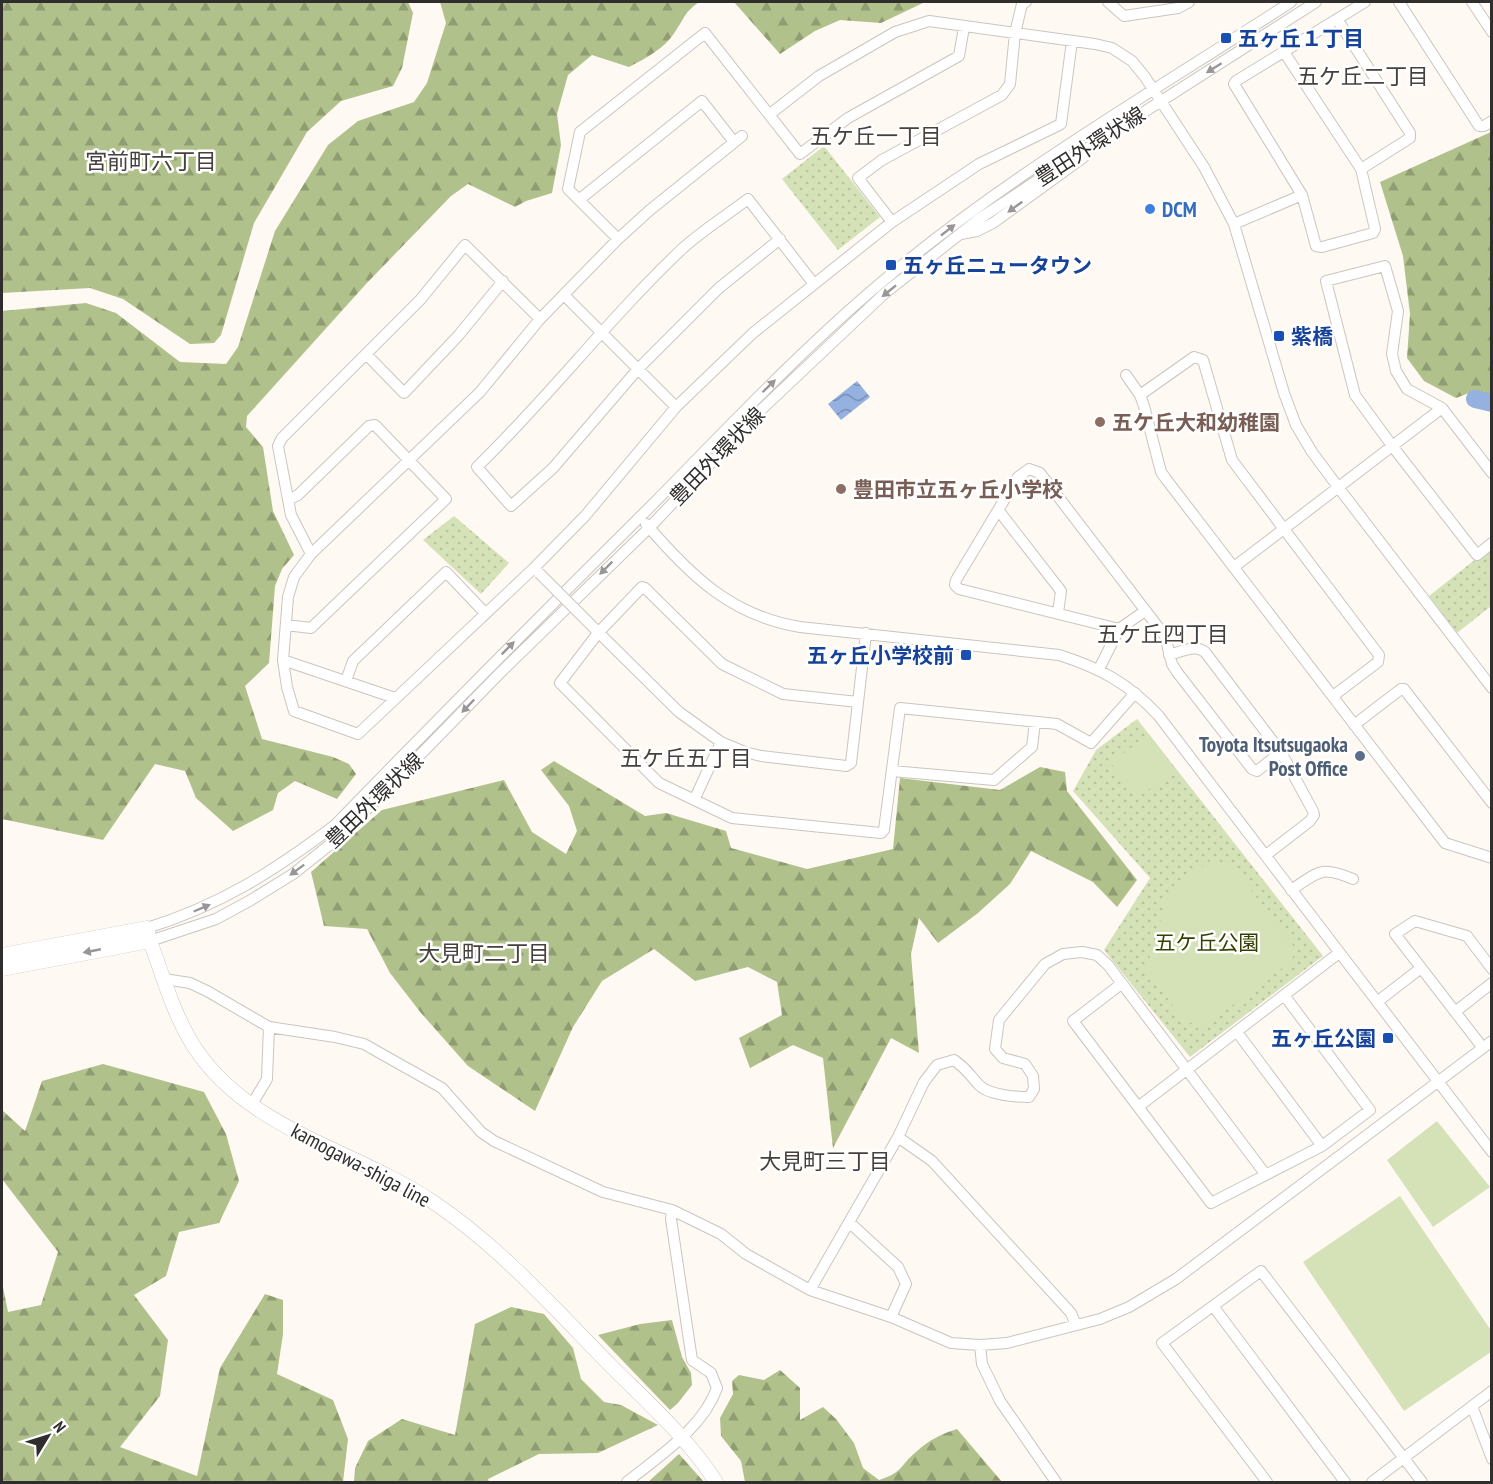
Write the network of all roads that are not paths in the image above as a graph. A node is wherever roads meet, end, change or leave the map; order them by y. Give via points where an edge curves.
1 (1026, 2) edge
2 (1108, 2) edge
3 (1189, 2) edge
4 (1291, 2) edge
5 (1316, 2) edge
6 (1365, 2) edge
7 (1399, 2) edge
8 (1472, 2) edge
9 (1336, 19) junction
10 (964, 27) junction
11 (1491, 32) edge
12 (1015, 33) junction
13 (1072, 41) junction
14 (1284, 52) junction
15 (1153, 89) junction
16 (1160, 101) junction
17 (770, 114) junction
18 (1491, 121) edge
19 (1360, 169) junction
20 (1302, 195) junction
21 (580, 199) junction
22 (892, 222) junction
23 (1234, 224) junction
24 (618, 239) junction
25 (780, 239) junction
26 (502, 281) junction
27 (814, 284) junction
28 (564, 296) junction
29 (540, 319) junction
30 (602, 332) junction
31 (367, 355) junction
32 (638, 369) junction
33 (1126, 375) dead end
34 (1140, 395) junction
35 (676, 407) junction
36 (1442, 408) junction
37 (1393, 447) junction
38 (410, 461) junction
39 (1491, 473) edge
40 (1338, 487) junction
41 (288, 500) junction
42 (999, 511) junction
43 (639, 517) junction
44 (648, 528) junction
45 (1284, 530) junction
46 (1491, 543) edge
47 (311, 554) junction
48 (1234, 567) junction
49 (537, 571) junction
50 (1145, 611) junction
51 (485, 613) junction
52 (1058, 613) junction
53 (286, 626) junction
54 (1119, 629) junction
55 (596, 631) junction
56 (866, 633) junction
57 (1169, 655) junction
58 (283, 660) junction
59 (1099, 669) junction
60 (346, 681) junction
61 (1491, 688) edge
62 (1135, 693) junction
63 (1333, 696) junction
64 (395, 698) junction
65 (858, 702) junction
66 (1035, 722) junction
67 (1354, 725) junction
68 (721, 742) junction
69 (1281, 752) junction
70 (892, 771) junction
71 (695, 798) junction
72 (1491, 803) edge
73 (1266, 855) junction
74 (1491, 858) edge
75 (1353, 879) dead end
76 (1292, 890) junction
77 (149, 934) junction
78 (1339, 953) junction
79 (2, 955) edge
80 (1421, 968) junction
81 (2, 969) edge
82 (1491, 969) edge
83 (164, 979) junction
84 (1491, 983) edge
85 (1122, 984) junction
86 (1284, 995) junction
87 (1377, 1002) junction
88 (1455, 1012) junction
89 (269, 1027) junction
90 (1237, 1032) junction
91 (1487, 1044) edge
92 (1186, 1071) junction
93 (1438, 1081) junction
94 (251, 1106) junction
95 (1138, 1107) junction
96 (898, 1137) junction
97 (1322, 1146) junction
98 (1491, 1152) edge
99 (1266, 1175) junction
100 (672, 1210) junction
101 (850, 1223) junction
102 (810, 1290) junction
103 (1213, 1306) junction
104 (891, 1317) junction
105 (1077, 1325) junction
106 (980, 1345) junction
107 (1491, 1391) edge
108 (1472, 1406) junction
109 (681, 1437) junction
110 (1403, 1458) junction
111 (1491, 1459) edge
112 (627, 1482) edge
113 (716, 1482) edge
114 (1056, 1482) edge
115 (1267, 1482) edge
116 (1346, 1482) edge
117 (1372, 1482) edge
118 (1422, 1482) edge

1 - 12 street via 1022,4
2 - 3 street via 1124,16 1178,9
4 - 15 street, 豊田外環状線
5 -> 16 street, 豊田外環状線
6 - 9 street
7 - 18 street via 1479,126
8 - 11 street
9 - 14 street
9 - 19 street via 1410,134 1410,138
10 - 12 street
10 - 17 street via 929,21 895,32 819,76
10 - 17 street via 959,56 848,118 800,154
12 - 13 street
12 - 22 street via 1010,84 1002,95 882,160 858,178
13 - 15 street via 1112,48 1132,62
13 - 22 street via 1061,124 979,164
14 - 19 street
14 - 20 street via 1234,84
15 - 16 street
43 -> 15 street, 豊田外環状線 via 819,338 878,285 972,211
16 - 23 street via 1204,167
16 -> 44 street, 豊田外環状線 via 1016,194 885,294 763,408
17 - 21 street via 705,33 580,132 568,189
19 - 20 street via 1373,233 1316,246
20 - 23 street
21 - 24 street
21 - 24 street via 702,101 738,139
22 - 27 street
23 - 40 street via 1296,425
24 - 28 street
25 - 27 street
25 - 30 street via 748,199 684,247
25 - 32 street via 719,288
26 - 29 street
26 - 31 street via 465,245
26 - 31 street via 458,336 404,393
27 - 35 street via 753,333
28 - 29 street
28 - 30 street
29 - 38 street via 480,392
30 - 32 street
30 - 32 street via 477,467 512,506 553,468
31 - 41 street via 282,438 278,446
32 - 35 street
33 - 34 street
34 - 45 street via 1194,357 1203,360 1229,455
34 - 48 street via 1161,472
35 - 49 street
36 - 37 street
36 - 37 street via 1407,389 1396,371 1392,354 1398,311 1384,266 1326,281 1355,395
36 - 39 street
37 - 40 street
37 - 46 street via 1477,555
38 - 41 street via 375,425 369,426 298,495
38 - 47 street
38 - 53 street via 446,499 311,628
40 - 45 street
40 - 61 street
41 - 47 street via 291,515
42 - 50 street via 1023,472 1029,469 1040,473
42 - 52 street via 1061,591
42 - 52 street via 955,585
43 - 44 street
77 -> 43 street, 豊田外環状線 via 245,888 335,825
44 - 56 street via 705,586 748,613 785,625
44 -> 77 street, 豊田外環状線 via 342,835 293,874 216,919
45 - 48 street
45 - 63 street via 1379,656 1378,662
47 - 53 street via 294,577
48 - 63 street
49 - 51 street
49 - 55 street, bridge
50 - 54 street
50 - 57 street via 1165,636
51 - 60 street via 446,572 353,661
51 - 64 street
52 - 54 street
53 - 58 street
54 - 59 street
55 - 65 street via 642,587 722,664 783,694
55 - 68 street via 679,712
55 - 71 street via 561,685 659,783
56 - 59 street via 1059,655
56 - 65 street
57 - 69 street via 1196,648 1203,651
57 - 69 street via 1177,672 1252,769 1257,771
58 - 60 street
58 - 64 street via 294,711 358,734
59 - 62 street
60 - 64 street
62 - 66 street via 1091,743 1057,724
62 - 73 street via 1158,716
63 - 67 street
65 - 68 street via 849,765 760,756
66 - 70 street via 1032,747 994,780
66 - 70 street via 900,708
67 - 72 street via 1404,689
67 - 74 street via 1445,843
68 - 71 street
69 - 73 street via 1314,816
70 - 71 street via 881,833 732,818
73 - 76 street
75 - 76 street via 1325,870
76 - 78 street
77 - 79 main road
77 -> 81 main road
77 - 83 main road, kamogawa-shiga line
78 - 86 street
78 - 87 street
80 - 82 street via 1395,934 1414,921 1467,936
80 - 87 street
80 - 88 street
83 - 89 street via 190,983
83 - 94 main road, kamogawa-shiga line via 194,1046 214,1072
84 - 88 street
85 - 92 street
85 - 95 street via 1073,1021
85 - 96 street via 1097,955 1063,954 1045,964 999,1020 996,1036 995,1049 1003,1058 1025,1065 1033,1076 1034,1089 1029,1097 1000,1095 979,1087 967,1069 954,1060 937,1065 924,1082
86 - 90 street
86 - 97 street via 1370,1110
87 - 93 street
88 - 91 street
89 - 94 street via 267,1079
89 - 100 street via 364,1044 442,1088 494,1141 603,1192
90 - 92 street
90 - 97 street
91 - 93 street
92 - 95 street
92 - 99 street
93 - 98 street
93 - 105 street via 1176,1279 1130,1307
94 - 109 main road, kamogawa-shiga line via 382,1172 468,1227
95 - 99 street via 1211,1203
96 - 101 street
96 - 105 street via 932,1161 1071,1313
97 - 99 street
100 - 102 street via 720,1234 746,1254
100 - 109 street via 692,1360 711,1373 717,1388 712,1402
101 - 102 street
101 - 104 street via 898,1267 906,1284
102 - 104 street
103 - 110 street via 1261,1271
103 - 115 street via 1161,1343
103 - 116 street
104 - 106 street via 951,1343
105 - 106 street via 1008,1343
106 - 114 street via 982,1364 1000,1401
107 - 108 street
108 - 110 street
108 - 111 street
109 - 112 street
109 - 113 main road, kamogawa-shiga line
110 - 117 street
110 - 118 street

